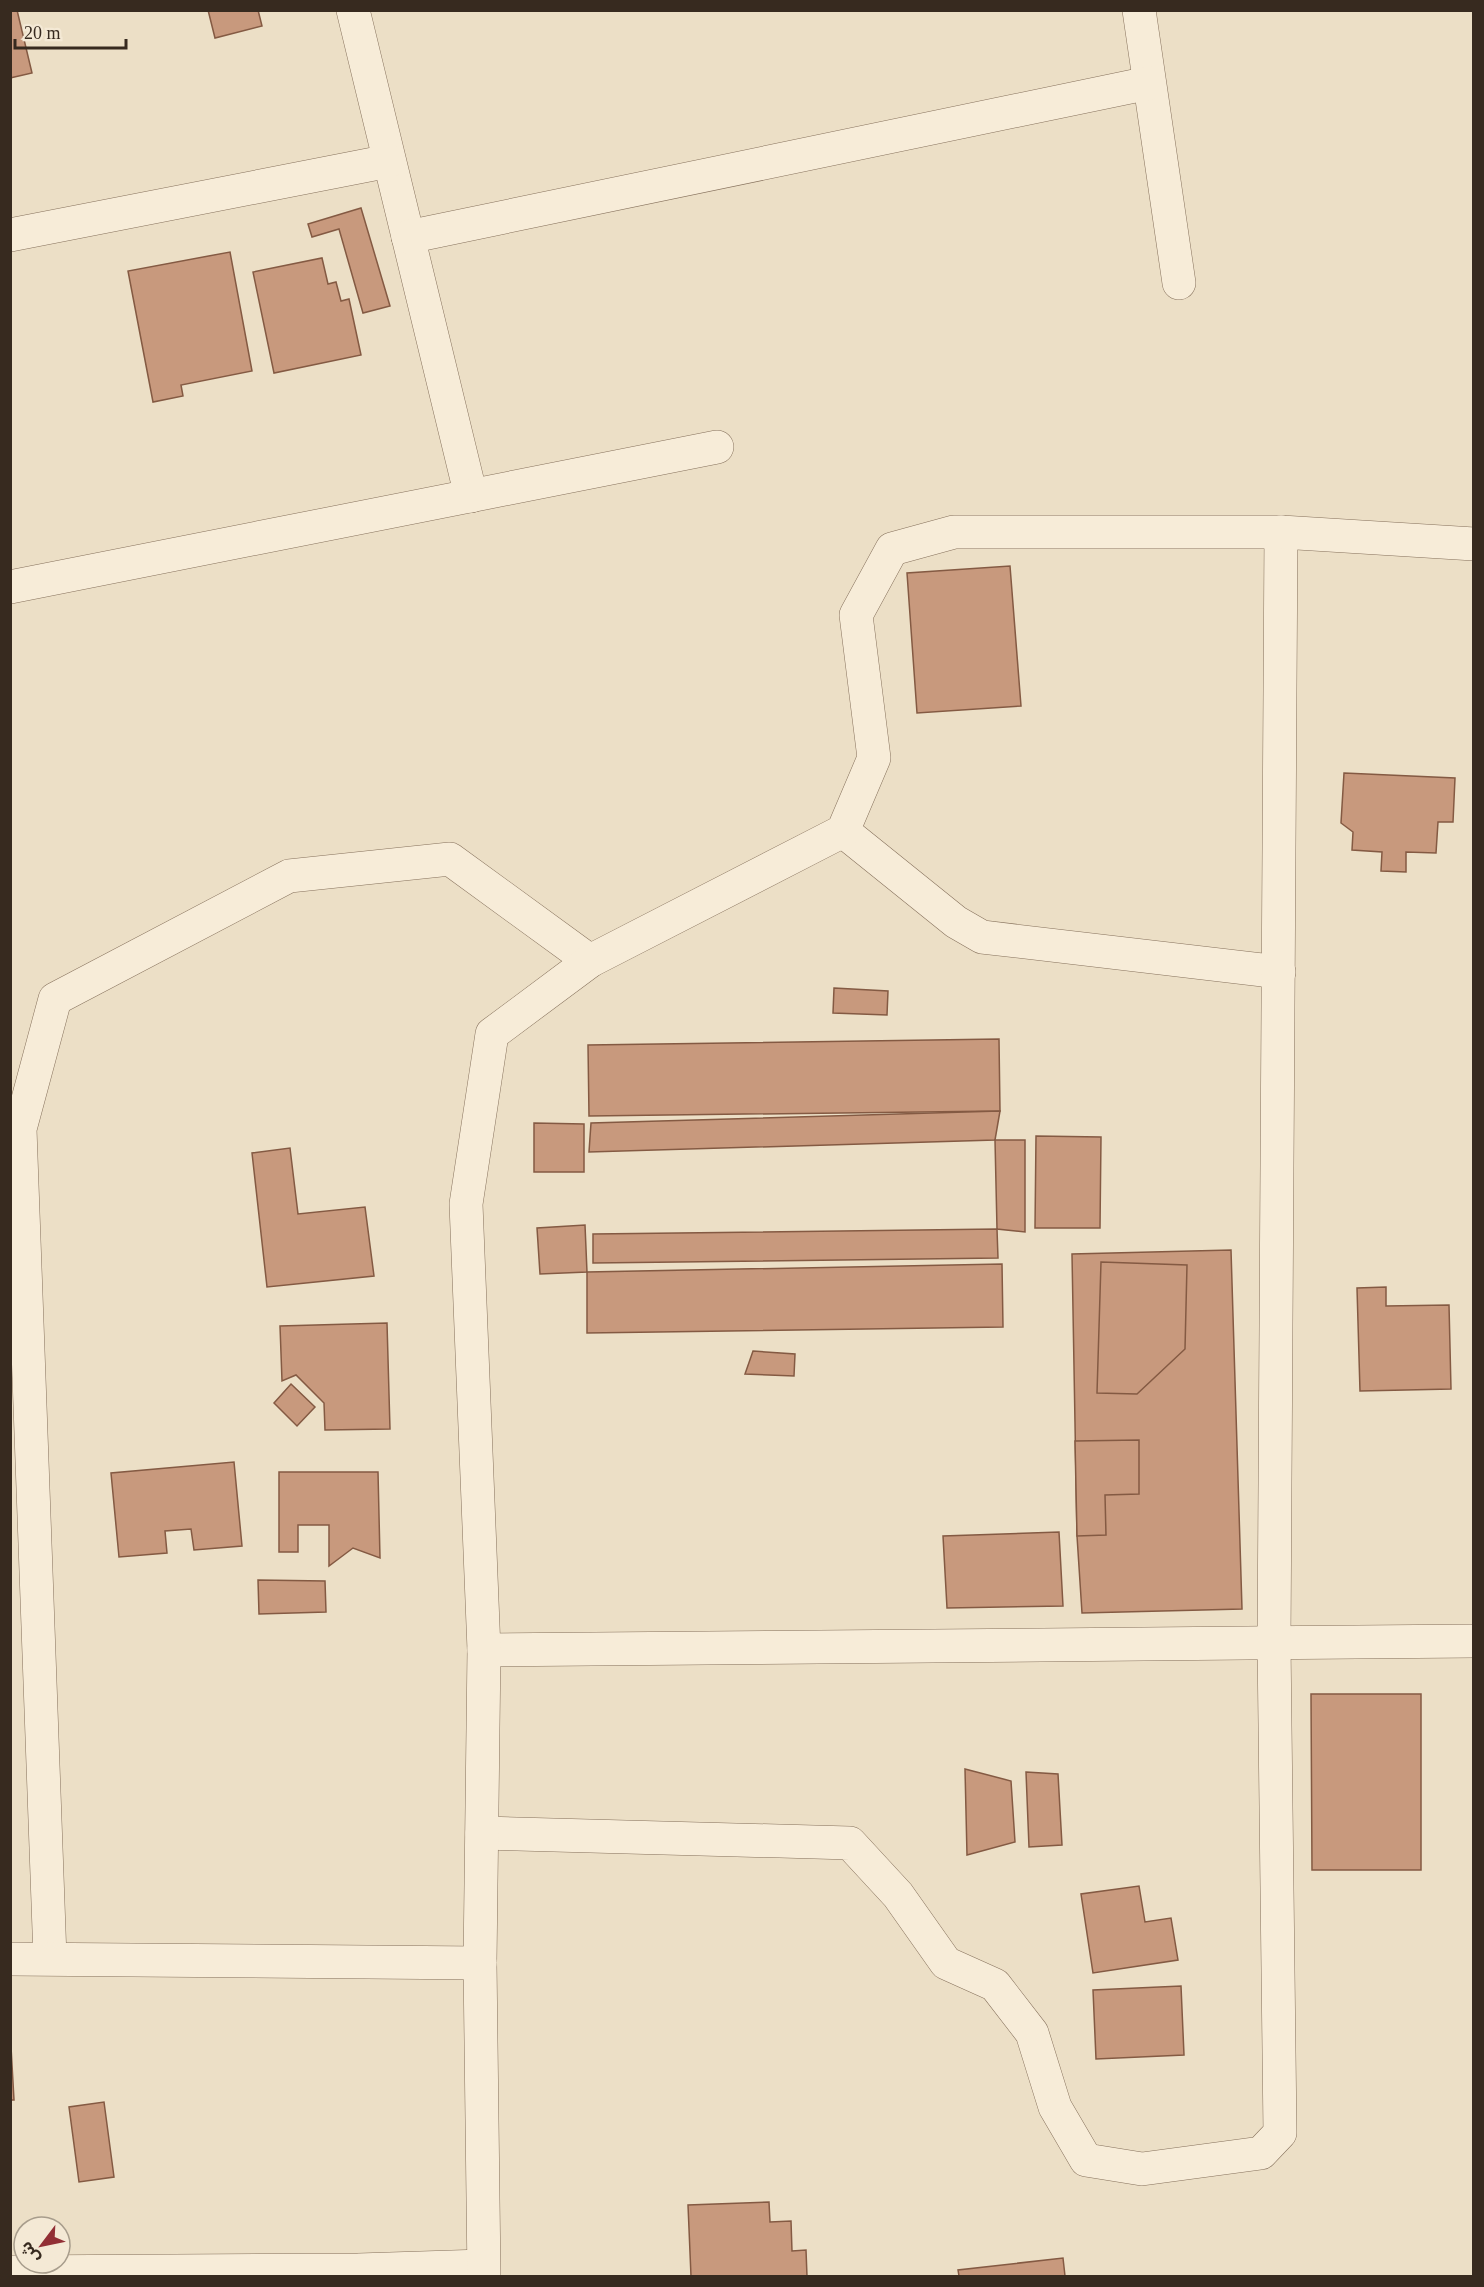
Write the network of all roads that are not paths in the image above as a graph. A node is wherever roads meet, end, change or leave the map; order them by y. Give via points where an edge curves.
1 (353, 10) edge
2 (1138, 10) edge
3 (1149, 82) junction
4 (389, 161) junction
5 (10, 235) edge
6 (408, 237) junction
7 (1179, 283) dead end
8 (717, 447) dead end
9 (471, 496) junction
10 (1281, 532) junction
11 (1473, 544) edge
12 (10, 586) edge
13 (843, 831) junction
14 (590, 961) junction
15 (1279, 972) junction
16 (1473, 1641) edge
17 (1274, 1643) junction
18 (484, 1650) junction
19 (482, 1833) junction
20 (50, 1958) junction
21 (10, 1959) edge
22 (480, 1963) junction
23 (483, 2271) edge
24 (10, 2272) edge

1 - 4 street
2 - 3 street
3 - 6 street
3 - 7 street
4 - 5 street
4 - 6 street
6 - 9 street
8 - 9 street
9 - 12 street
10 - 11 street
10 - 13 street via 954,532 892,549 856,615 874,759
10 - 15 street
13 - 14 street
13 - 15 street via 956,922 982,937
14 - 18 street via 492,1034 474,1141 466,1204
14 - 20 street via 450,859 289,876 55,999 20,1129
15 - 17 street
16 - 17 street
17 - 18 street
17 - 19 street via 1280,2133 1261,2153 1142,2169 1086,2160 1055,2107 1032,2033 995,1985 946,1963 898,1896 850,1843
18 - 19 street
19 - 22 street
20 - 21 street
20 - 22 street
22 - 23 street
23 - 24 street

